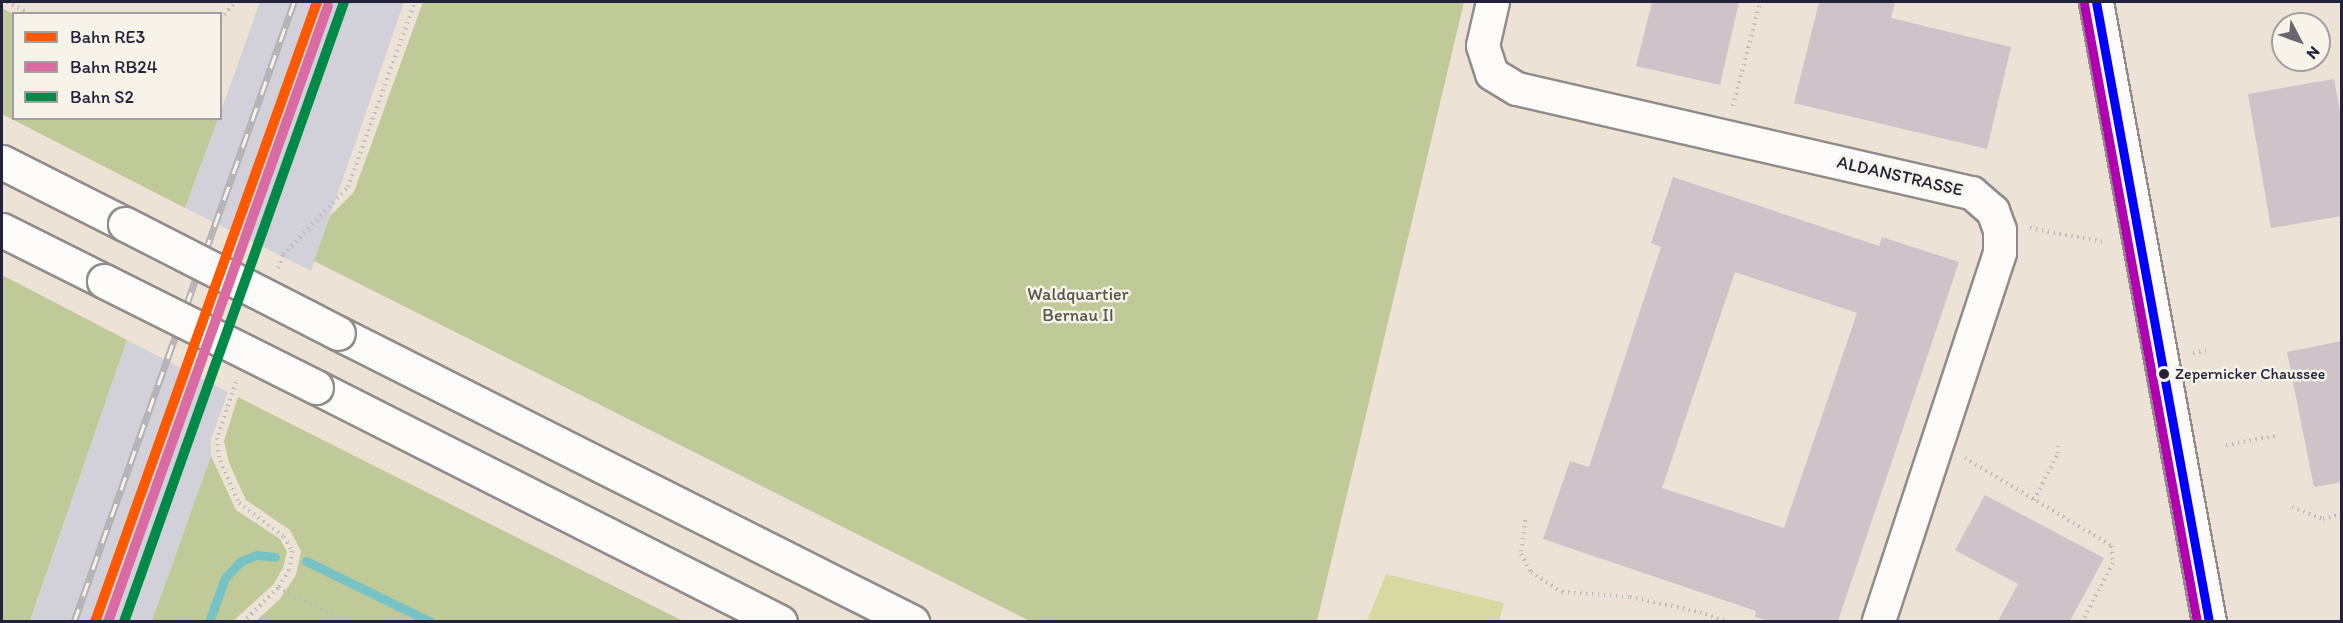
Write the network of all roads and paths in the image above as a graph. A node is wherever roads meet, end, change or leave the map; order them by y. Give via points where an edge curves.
1 (7, 2) edge
2 (236, 2) edge
3 (415, 2) edge
4 (1493, 2) edge
5 (1760, 2) edge
6 (2096, 2) edge
7 (28, 12) edge
8 (222, 17) edge
9 (1733, 108) dead end
10 (2, 162) edge
11 (2030, 228) dead end
12 (2, 230) edge
13 (2103, 242) dead end
14 (275, 276) dead end
15 (239, 373) dead end
16 (2276, 436) dead end
17 (1939, 442) junction
18 (2058, 443) dead end
19 (2226, 446) dead end
20 (2034, 500) junction
21 (2292, 507) dead end
22 (2342, 514) edge
23 (1525, 520) dead end
24 (278, 588) junction
25 (243, 621) edge
26 (348, 621) edge
27 (780, 621) edge
28 (912, 621) edge
29 (1726, 621) edge
30 (1879, 621) edge
31 (2082, 621) edge
32 (2209, 621) edge

1 - 7 path
2 - 8 path
3 - 14 path via 348,187 283,255
4 - 17 street, ALDANSTRASSE via 1483,46 1492,75 1517,89 1972,193 1993,210 2000,230 2000,253
5 - 9 path
6 - 32 main road
10 - 28 main road, bridge
11 - 13 path
12 - 27 main road, bridge
15 - 24 path via 217,438 220,461 239,502 284,537 292,551 289,570
16 - 19 path
17 - 20 path
17 - 30 street, ALDANSTRASSE
18 - 20 path via 2058,453
20 - 31 path via 2112,546 2113,562
21 - 22 path via 2323,519
23 - 29 path via 1521,554 1531,572 1562,592 1630,597
24 - 25 path
24 - 26 path

